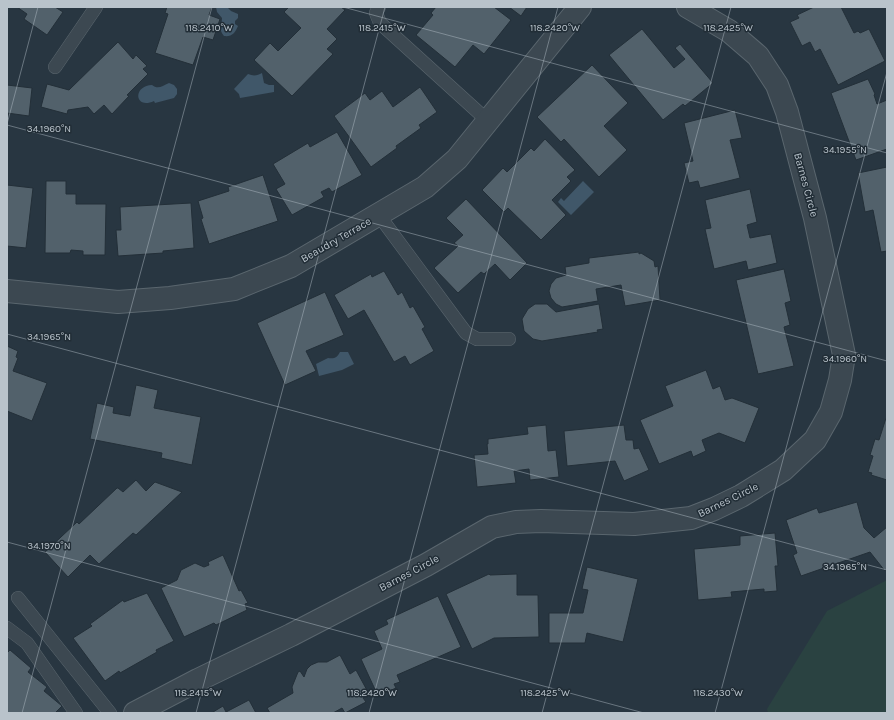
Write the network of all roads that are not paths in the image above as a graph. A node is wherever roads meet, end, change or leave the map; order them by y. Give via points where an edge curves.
1 (96, 7) edge
2 (379, 7) edge
3 (580, 7) edge
4 (688, 7) edge
5 (55, 67) dead end
6 (488, 120) junction
7 (378, 214) junction
8 (7, 291) edge
9 (509, 339) dead end
10 (18, 598) dead end
11 (7, 628) edge
12 (76, 713) edge
13 (110, 713) edge
14 (134, 713) edge

1 - 5 lane
2 - 6 lane via 376,13 380,23
3 - 6 street, Beaudry Terrace
4 - 14 street, Barnes Circle via 729,31 758,56 777,85 787,112 815,218 844,355 831,412 815,440 783,470 741,496 690,518 634,524 516,522 492,527 426,565
6 - 7 street, Beaudry Terrace via 457,159 425,187
7 - 8 street, Beaudry Terrace via 291,266 234,289 118,302
7 - 9 lane via 466,333 477,339
10 - 13 lane
11 - 12 lane via 27,643

